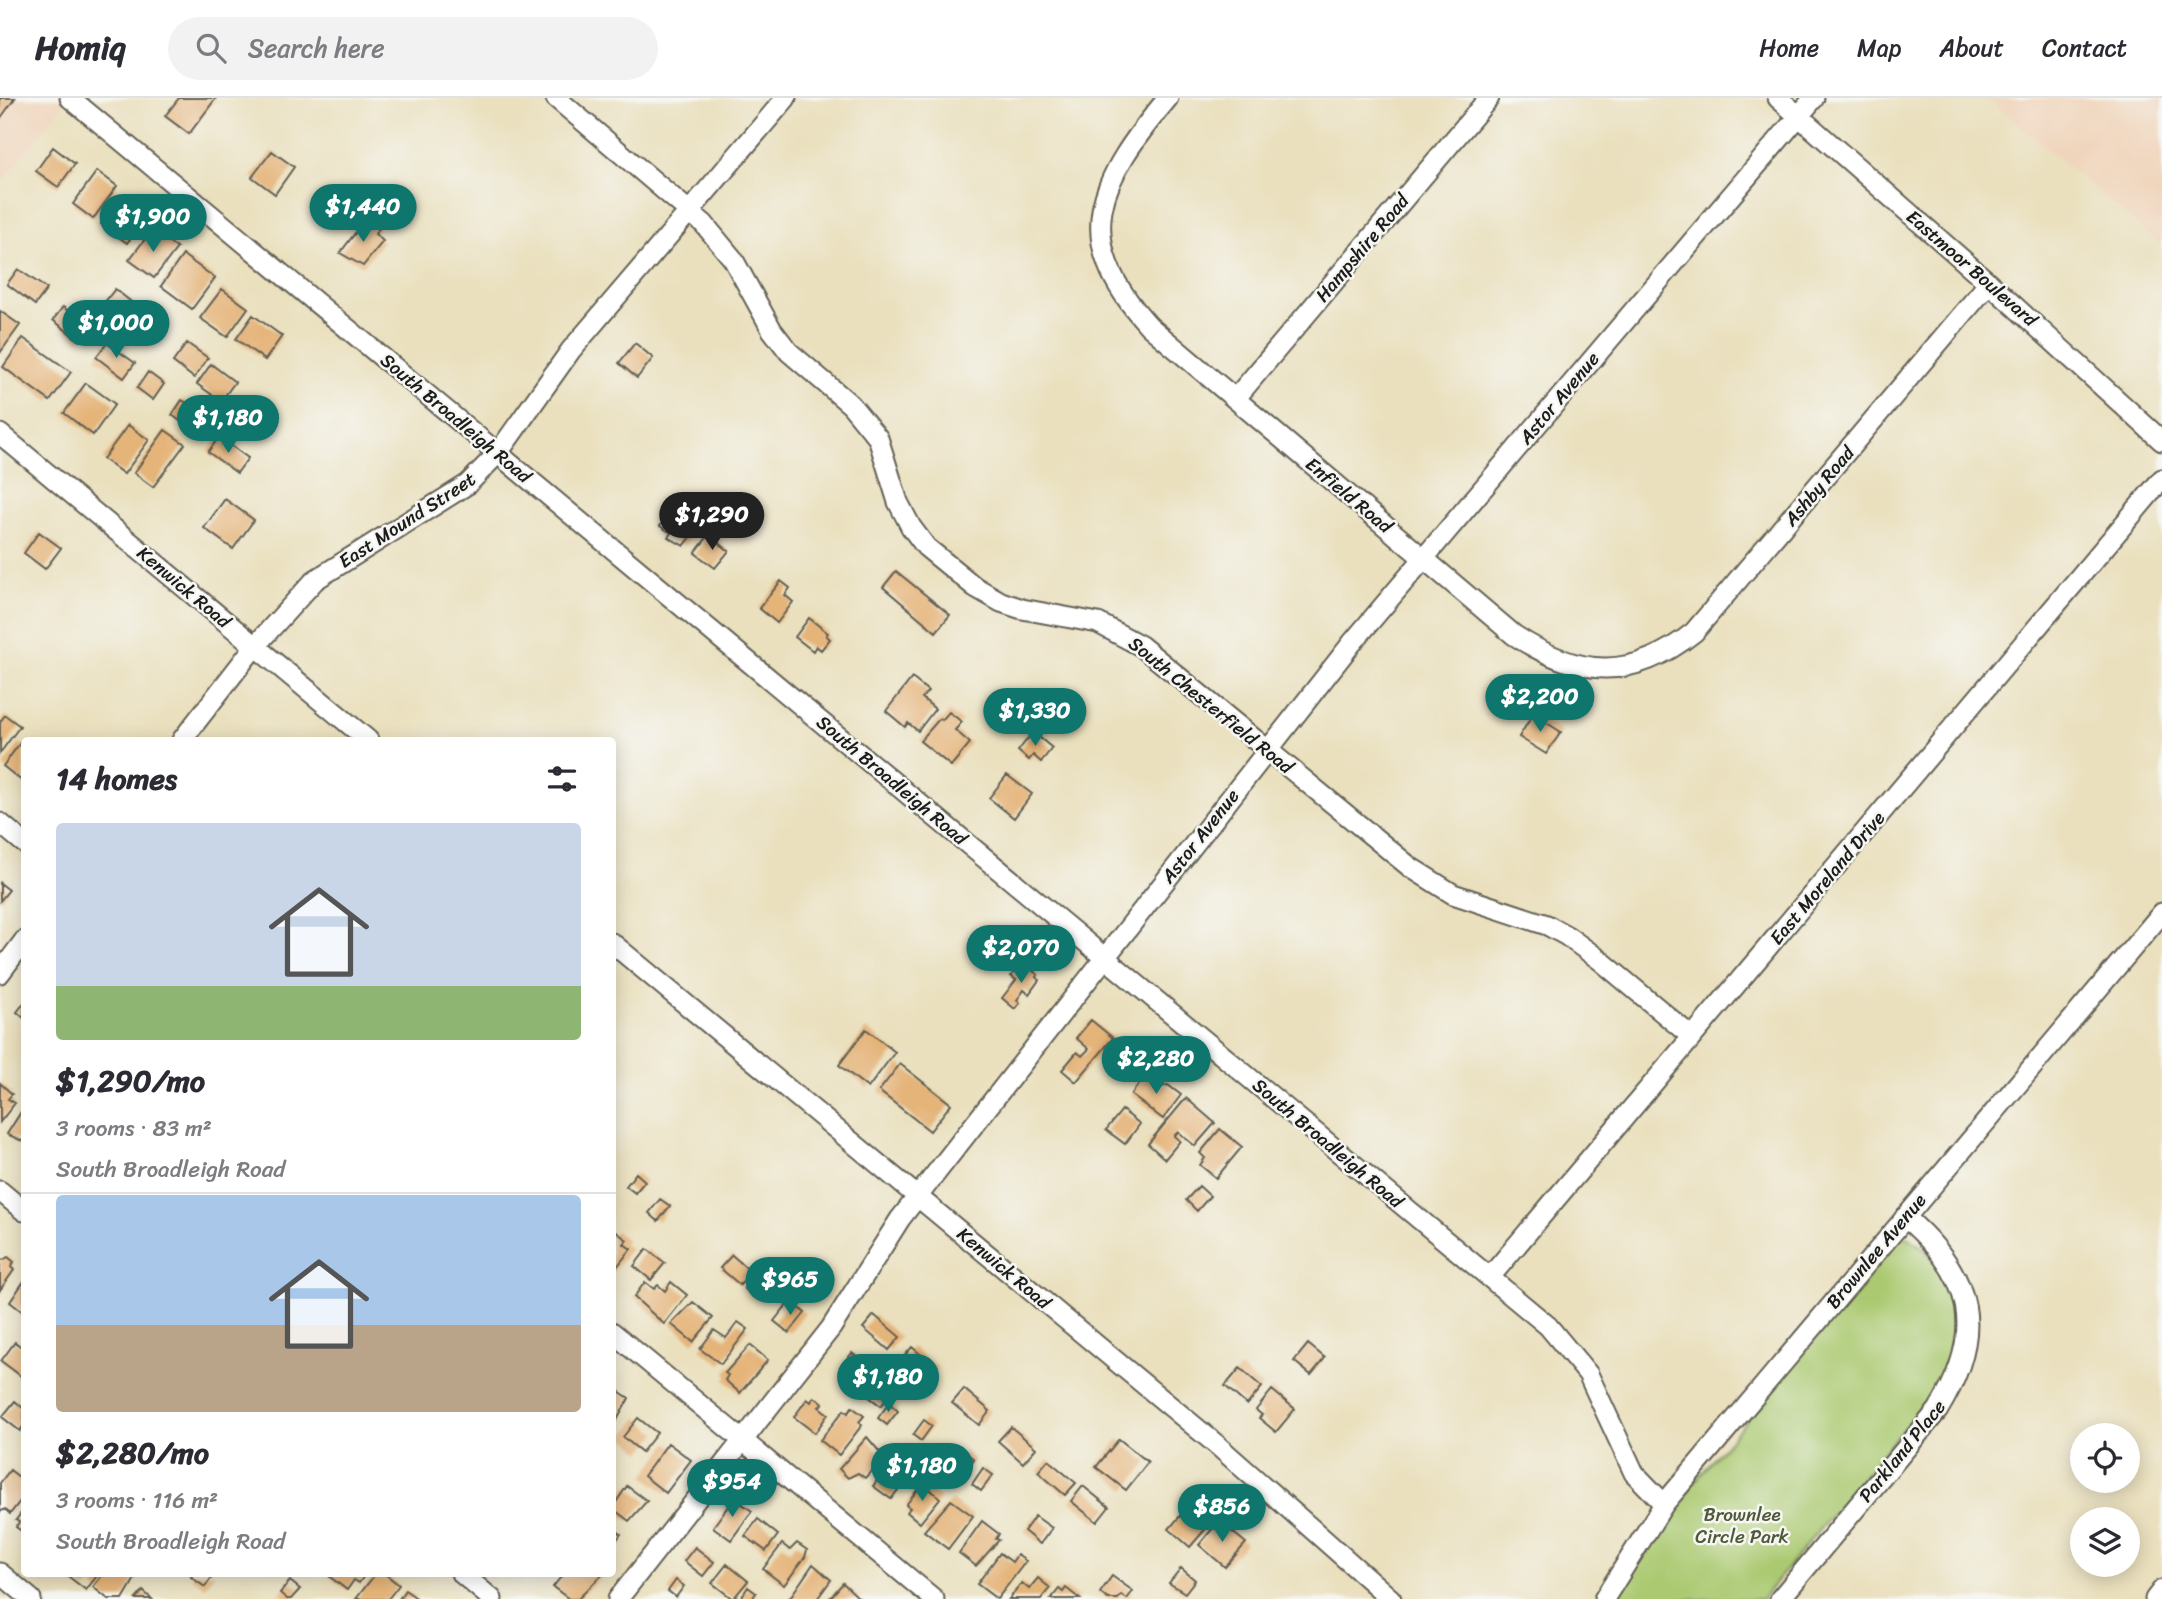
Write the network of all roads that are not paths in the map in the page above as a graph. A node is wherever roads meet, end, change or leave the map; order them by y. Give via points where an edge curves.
1 (70, 98) edge
2 (556, 98) edge
3 (786, 98) edge
4 (1168, 98) edge
5 (1489, 98) edge
6 (1778, 98) edge
7 (1814, 98) edge
8 (1798, 116) junction
9 (690, 212) junction
10 (1989, 282) junction
11 (1235, 399) junction
12 (0, 434) edge
13 (2162, 441) edge
14 (498, 453) junction
15 (2162, 479) edge
16 (1424, 558) junction
17 (255, 646) junction
18 (1630, 666) joint
19 (184, 737) edge
20 (364, 737) edge
21 (1267, 750) junction
22 (0, 823) edge
23 (21, 840) edge
24 (2162, 913) edge
25 (21, 945) edge
26 (616, 946) edge
27 (1105, 957) junction
28 (0, 973) edge
29 (1692, 1037) junction
30 (0, 1191) edge
31 (917, 1196) junction
32 (21, 1208) edge
33 (1905, 1217) junction
34 (1490, 1277) junction
35 (616, 1335) edge
36 (743, 1440) junction
37 (1664, 1504) junction
38 (0, 1573) edge
39 (466, 1577) edge
40 (2162, 1590) edge
41 (31, 1599) edge
42 (492, 1599) edge
43 (618, 1599) edge
44 (934, 1599) edge
45 (1391, 1599) edge
46 (1604, 1599) edge
47 (1780, 1599) edge
48 (2155, 1599) edge

1 - 14 street, South Broadleigh Road
2 - 9 street, South Chesterfield Road
3 - 9 street, East Mound Street
4 - 11 street, Enfield Road via 1135,137 1107,186 1100,230 1107,261 1142,318
5 - 11 street, Hampshire Road
6 - 8 street, Eastmoor Boulevard
7 - 8 street, Astor Avenue
8 - 10 street, Eastmoor Boulevard
8 - 16 street, Astor Avenue
9 - 14 street, East Mound Street via 571,350
9 - 21 street, South Chesterfield Road via 733,259 789,352 872,429 898,502 926,547 975,587 1002,601 1021,609 1098,623 1142,646
10 - 13 street, Eastmoor Boulevard
10 - 18 street, Ashby Road via 1711,615 1675,647
11 - 16 street, Enfield Road
12 - 17 street, Kenwick Road
14 - 17 street, East Mound Street via 468,484 315,580
14 - 27 street, South Broadleigh Road
15 - 29 street, East Moreland Drive
16 - 18 street, Enfield Road via 1543,654 1587,668
16 - 21 street, Astor Avenue
17 - 19 street, East Mound Street
17 - 20 street, Kenwick Road
21 - 27 street, Astor Avenue
21 - 29 street, South Chesterfield Road via 1437,886 1547,925 1600,960
22 - 23 street
24 - 33 street, Brownlee Avenue
25 - 28 street
26 - 31 street, Kenwick Road
27 - 31 street, Astor Avenue
27 - 34 street, South Broadleigh Road
29 - 34 street, East Moreland Drive
30 - 32 street
31 - 36 street, Astor Avenue via 831,1328
31 - 45 street, Kenwick Road via 1217,1445
33 - 37 street, Brownlee Avenue
33 - 47 street, Parkland Place via 1942,1255 1961,1286 1968,1318 1966,1351 1956,1381 1938,1410
34 - 37 street, South Broadleigh Road via 1548,1326 1588,1374 1634,1473
35 - 36 street
36 - 43 street, Astor Avenue
36 - 44 street
37 - 46 street, Brownlee Avenue
38 - 41 street
39 - 42 street
40 - 48 street

